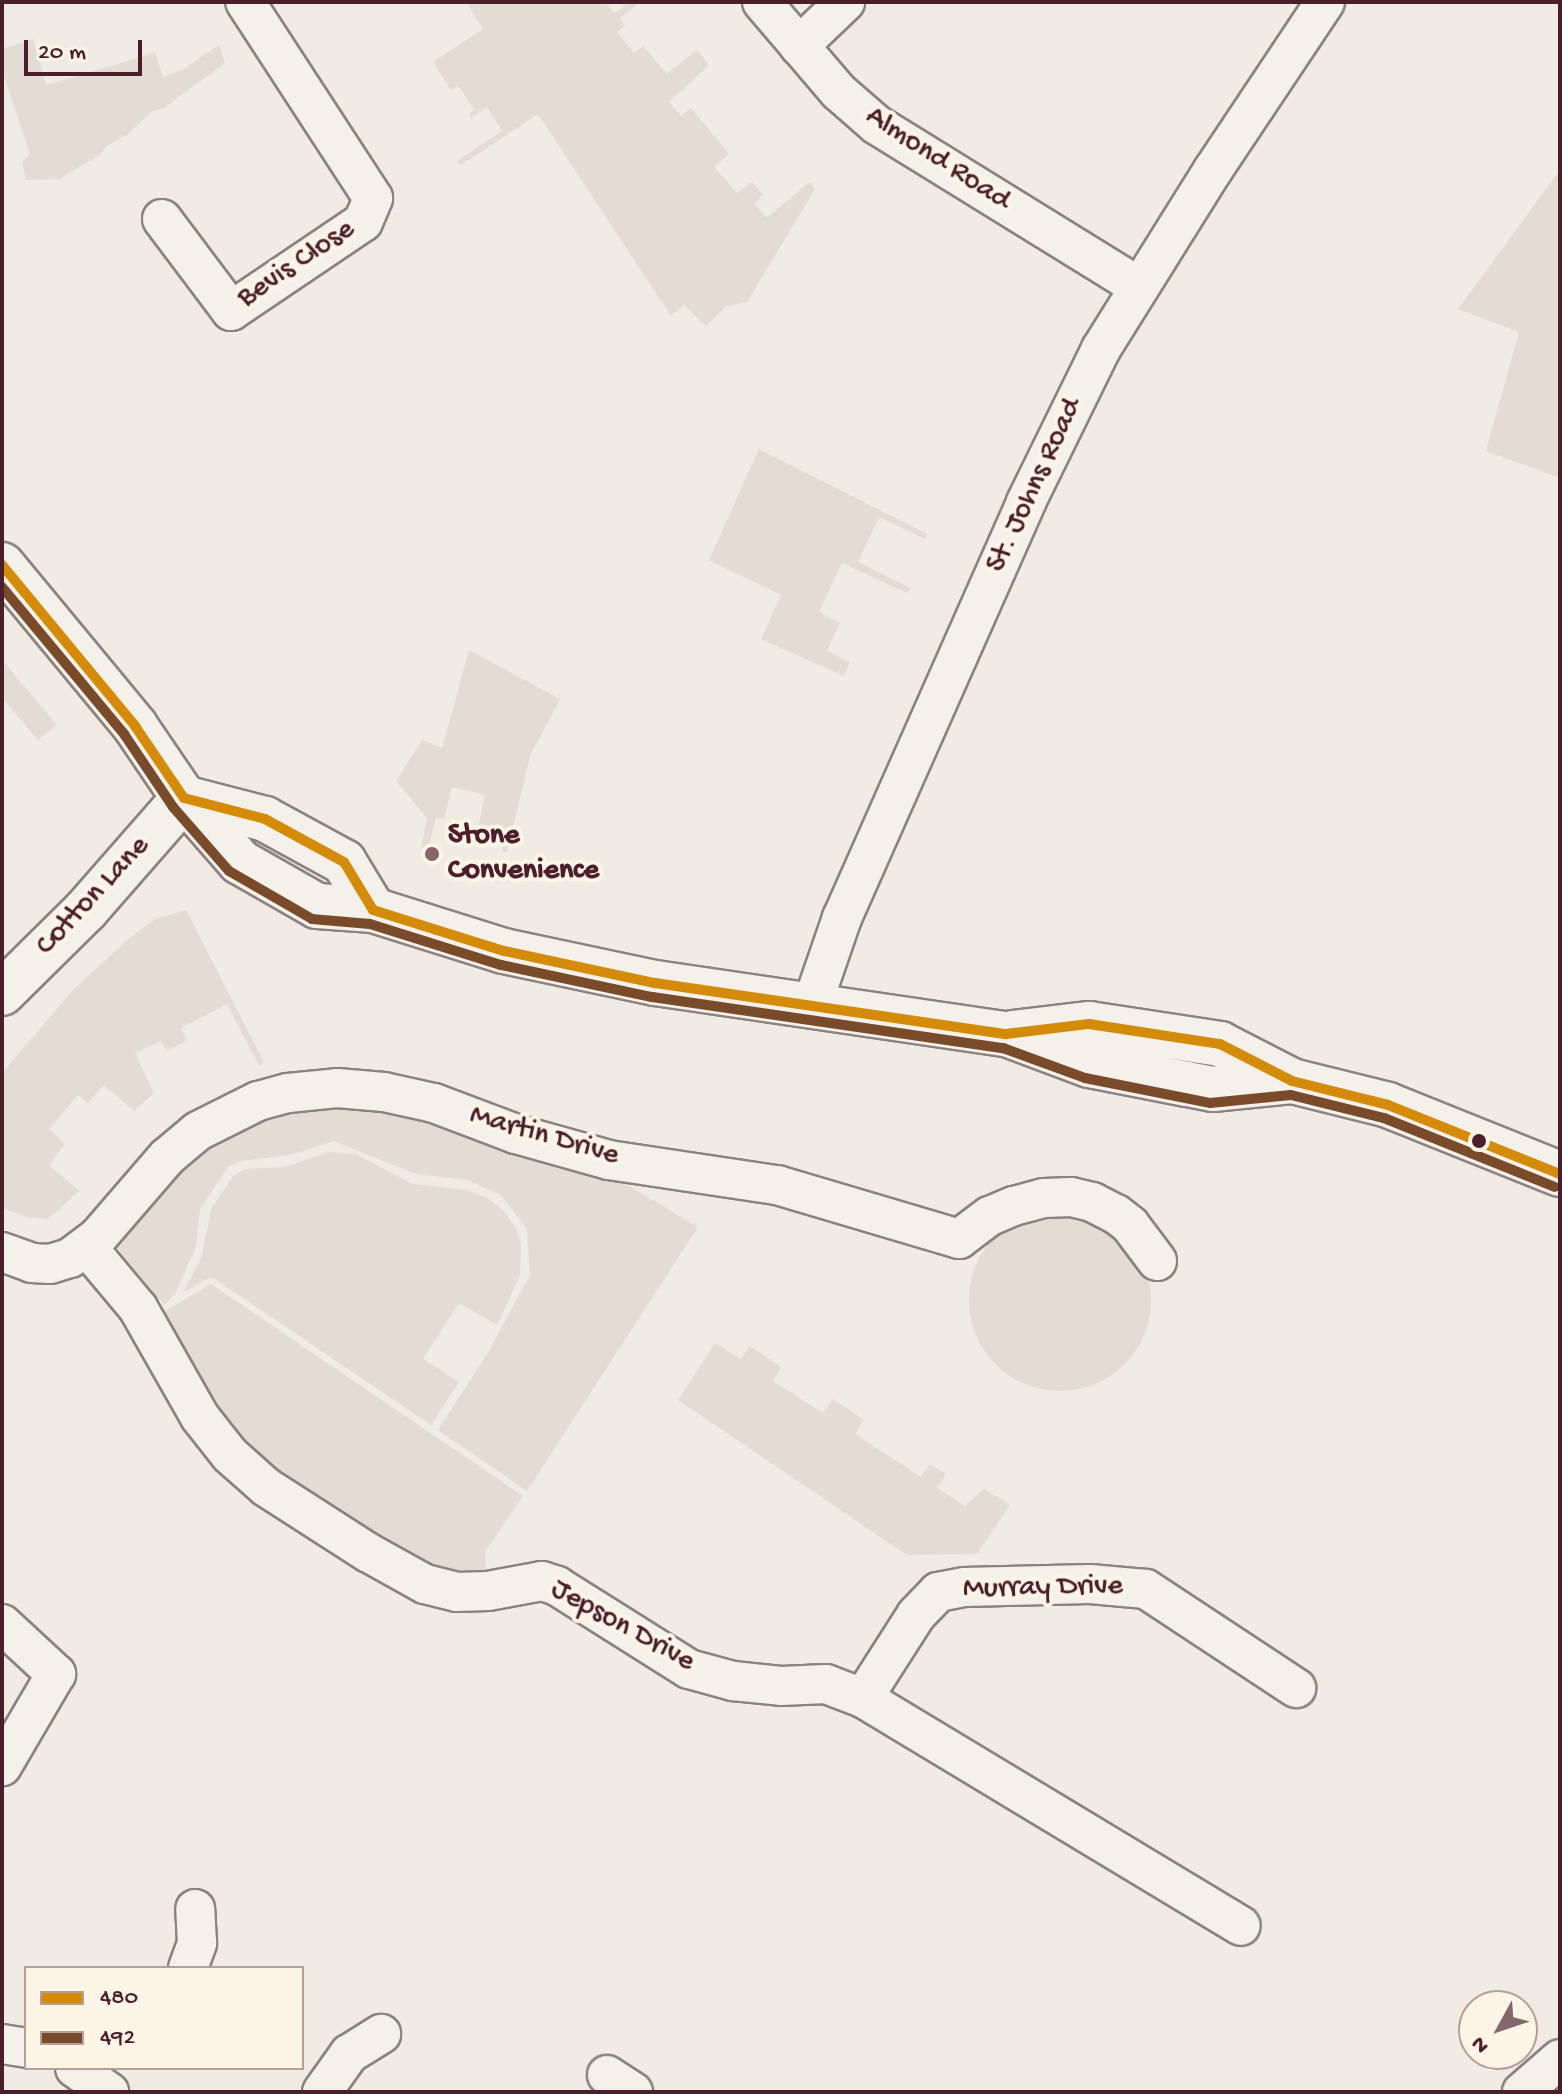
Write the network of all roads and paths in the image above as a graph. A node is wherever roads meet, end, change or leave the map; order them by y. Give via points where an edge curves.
1 (245, 2) edge
2 (762, 2) edge
3 (845, 2) edge
4 (1325, 2) edge
5 (799, 46) junction
6 (162, 219) dead end
7 (1138, 286) junction
8 (2, 565) edge
9 (184, 798) junction
10 (2, 993) edge
11 (812, 1005) junction
12 (1560, 1174) edge
13 (87, 1247) junction
14 (2, 1252) edge
15 (1157, 1261) dead end
16 (2, 1624) edge
17 (1296, 1688) dead end
18 (863, 1698) junction
19 (2, 1766) edge
20 (195, 1909) dead end
21 (1241, 1926) dead end
22 (189, 1966) edge
23 (381, 2034) dead end
24 (2, 2044) edge
25 (24, 2048) edge
26 (1560, 2059) edge
27 (78, 2070) edge
28 (129, 2070) edge
29 (109, 2092) edge
30 (116, 2092) edge
31 (322, 2092) edge
32 (1522, 2092) edge

1 - 6 street, Bevis Close via 373,198 363,222 231,311
2 - 5 street, Almond Road
3 - 5 street
4 - 7 street, St. Johns Road
5 - 7 street, Almond Road via 877,125
7 - 11 street, St. Johns Road via 1026,502 842,918
8 - 9 main road via 135,726
9 - 10 main road, Cotton Lane via 86,910
9 - 11 main road via 265,819 344,862 373,910 504,951 655,983
11 - 12 main road via 1006,1034 1089,1065 1213,1089 1292,1081 1388,1105
13 - 14 street, Martin Drive via 50,1264 24,1262
13 - 15 street, Martin Drive via 167,1157 198,1131 258,1101 337,1088 434,1103 516,1134 609,1160 777,1185 959,1239 1014,1206 1071,1197 1116,1214
13 - 18 street, Jepson Drive via 138,1308 200,1417 230,1455 276,1494 369,1553 434,1588 457,1592 533,1581 553,1584 689,1669 733,1681 826,1684
16 - 19 street via 56,1674
17 - 18 street, Murray Drive via 1146,1589 1090,1584 938,1592 916,1615
18 - 21 street, Jepson Drive
20 - 22 street via 197,1943
23 - 31 street via 349,2054
24 - 25 street
26 - 32 street
27 - 29 street
28 - 30 street

